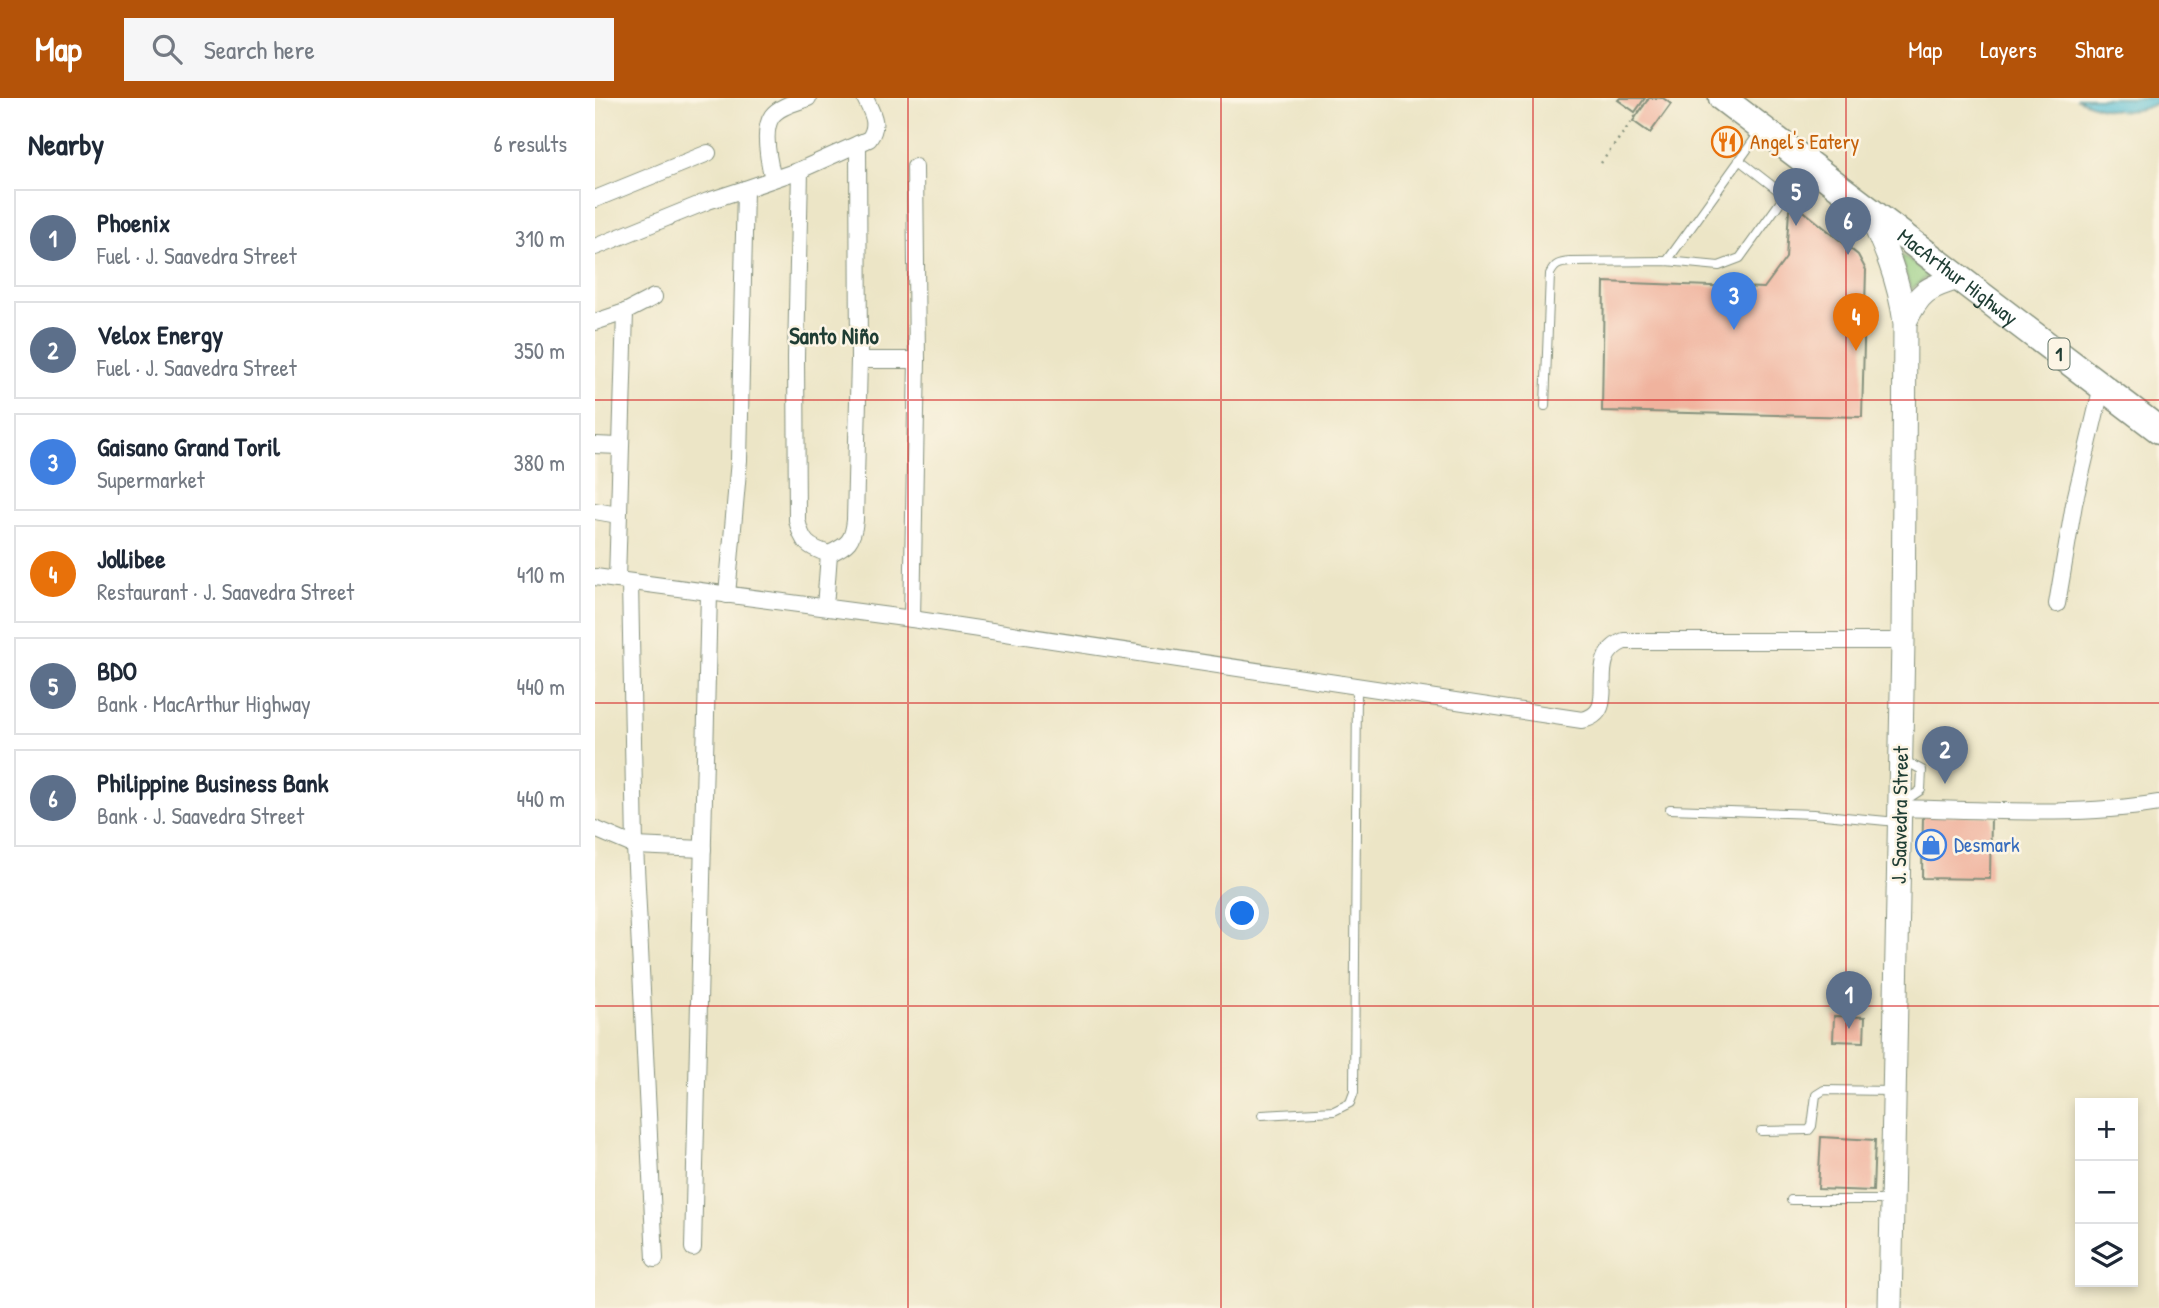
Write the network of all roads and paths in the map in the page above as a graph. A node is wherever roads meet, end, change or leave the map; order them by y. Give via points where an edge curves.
1 (808, 98) edge
2 (865, 98) edge
3 (1649, 98) edge
4 (1722, 98) edge
5 (1762, 128) junction
6 (859, 144) junction
7 (708, 153) dead end
8 (1739, 160) junction
9 (1601, 163) dead end
10 (915, 167) dead end
11 (800, 170) junction
12 (773, 178) junction
13 (745, 189) junction
14 (595, 199) edge
15 (1866, 207) junction
16 (595, 247) edge
17 (1667, 261) junction
18 (1959, 278) junction
19 (654, 297) dead end
20 (625, 312) junction
21 (595, 322) edge
22 (1905, 322) junction
23 (859, 360) junction
24 (917, 360) junction
25 (2102, 386) junction
26 (1545, 406) dead end
27 (2159, 429) edge
28 (595, 445) edge
29 (619, 446) junction
30 (595, 511) edge
31 (618, 515) junction
32 (829, 554) junction
33 (595, 577) edge
34 (623, 581) junction
35 (709, 593) junction
36 (727, 595) junction
37 (2057, 604) dead end
38 (825, 607) junction
39 (912, 619) junction
40 (1903, 641) junction
41 (1357, 685) junction
42 (2159, 803) edge
43 (1670, 809) dead end
44 (1900, 811) junction
45 (595, 829) edge
46 (635, 846) junction
47 (703, 849) junction
48 (1895, 1091) junction
49 (1262, 1115) dead end
50 (1761, 1131) dead end
51 (1791, 1200) dead end
52 (1892, 1200) junction
53 (693, 1248) dead end
54 (655, 1259) dead end
55 (1890, 1308) edge

1 - 12 street via 773,114 769,123
2 - 6 street via 875,125 869,139
3 - 9 path
4 - 5 highway, MacArthur Highway / 1
5 - 8 lane
5 - 15 highway, MacArthur Highway / 1
6 - 11 street
6 - 23 street
7 - 14 street
8 - 17 lane
8 - 17 lane via 1779,191 1780,206 1740,258 1731,263
10 - 24 street
11 - 12 street
11 - 32 street via 797,520 801,538
12 - 13 street
13 - 16 street
13 - 36 street via 739,460
15 - 18 highway, MacArthur Highway / 1
15 - 22 main road, J. Saavedra Street via 1892,262
17 - 26 lane via 1570,262 1554,267 1550,274
18 - 22 main road via 1922,293
18 - 25 highway, MacArthur Highway / 1
19 - 20 street
20 - 21 street
20 - 29 street
22 - 40 main road, J. Saavedra Street
23 - 24 street
23 - 32 street via 854,535
24 - 39 street
25 - 27 highway, MacArthur Highway / 1
25 - 37 street via 2074,504
28 - 29 street
29 - 31 street
30 - 31 street
31 - 34 street
32 - 38 street
33 - 34 street
34 - 35 street
34 - 46 street
35 - 36 street
35 - 47 street
36 - 38 street
38 - 39 street
39 - 41 street
40 - 41 street via 1624,641 1607,652 1598,713 1582,720
40 - 44 main road, J. Saavedra Street
41 - 49 lane via 1354,1092 1350,1102 1334,1111
42 - 44 street via 2037,812
43 - 44 lane via 1814,814
44 - 48 main road, J. Saavedra Street
45 - 46 street
46 - 47 street
46 - 54 street
47 - 53 street
48 - 50 lane via 1823,1090 1816,1095 1809,1129
48 - 52 main road, J. Saavedra Street
51 - 52 lane
52 - 55 main road, J. Saavedra Street

